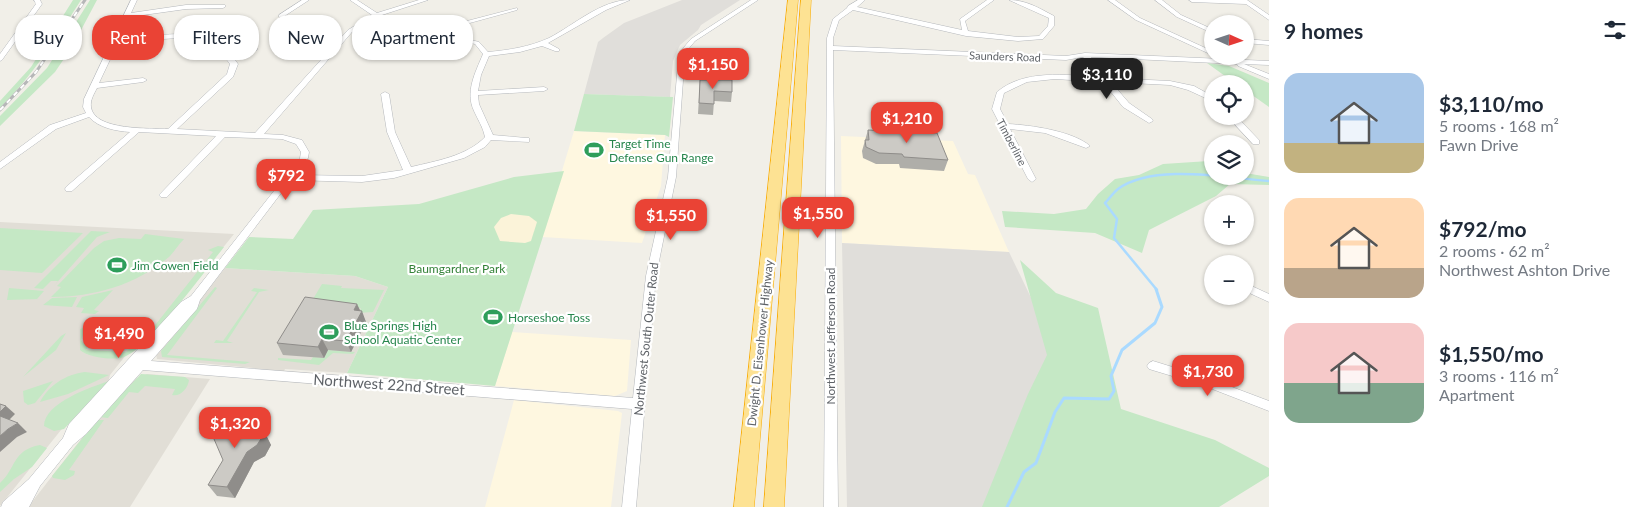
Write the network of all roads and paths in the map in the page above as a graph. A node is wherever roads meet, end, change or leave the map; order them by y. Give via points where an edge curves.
1 (37, 0) edge
2 (134, 0) edge
3 (306, 0) edge
4 (352, 0) edge
5 (425, 0) edge
6 (599, 0) edge
7 (627, 0) edge
8 (755, 0) edge
9 (793, 0) edge
10 (806, 0) edge
11 (862, 0) edge
12 (991, 0) edge
13 (1012, 0) edge
14 (1111, 0) edge
15 (1158, 0) edge
16 (1192, 0) edge
17 (610, 5) junction
18 (223, 6) dead end
19 (850, 7) junction
20 (515, 9) dead end
21 (128, 14) joint
22 (283, 15) edge
23 (376, 15) joint
24 (1269, 18) edge
25 (473, 21) edge
26 (1204, 27) edge
27 (352, 30) edge
28 (966, 34) junction
29 (1254, 41) edge
30 (473, 42) edge
31 (1269, 42) edge
32 (542, 43) junction
33 (8, 47) junction
34 (0, 48) edge
35 (831, 48) junction
36 (557, 50) dead end
37 (1204, 50) edge
38 (486, 54) junction
39 (1086, 55) junction
40 (0, 59) edge
41 (106, 60) edge
42 (232, 60) edge
43 (1204, 61) edge
44 (1254, 63) edge
45 (1269, 63) edge
46 (1239, 65) edge
47 (1269, 77) edge
48 (1105, 79) junction
49 (143, 80) dead end
50 (94, 86) junction
51 (544, 89) dead end
52 (474, 93) junction
53 (385, 94) dead end
54 (1204, 95) edge
55 (89, 114) junction
56 (1149, 121) dead end
57 (1240, 125) edge
58 (1004, 126) junction
59 (138, 129) junction
60 (170, 131) junction
61 (223, 134) junction
62 (257, 136) junction
63 (488, 137) junction
64 (526, 140) dead end
65 (1256, 142) dead end
66 (1086, 146) dead end
67 (0, 166) edge
68 (408, 170) junction
69 (289, 177) junction
70 (1032, 179) dead end
71 (69, 189) dead end
72 (164, 195) dead end
73 (1254, 291) edge
74 (195, 298) junction
75 (1269, 298) edge
76 (141, 365) junction
77 (1153, 366) dead end
78 (638, 404) junction
79 (1269, 406) edge
80 (68, 440) junction
81 (34, 483) junction
82 (8, 507) edge
83 (21, 507) edge
84 (629, 507) edge
85 (744, 507) edge
86 (774, 507) edge
87 (831, 507) edge

1 - 33 street via 39,4
2 - 21 street
3 - 22 street
4 - 23 street
5 - 23 street
6 - 17 street
7 - 17 street
8 - 78 street, Northwest South Outer Road via 693,40 682,53 672,177 651,276
9 - 85 highway, Dwight D. Eisenhower Highway
10 - 86 highway, Dwight D. Eisenhower Highway
11 - 19 street, Northwest Jefferson Road
12 - 28 street via 962,20
13 - 28 street via 1052,17 1051,26 1041,38
14 - 37 street via 1138,19
15 - 26 street via 1179,16
16 - 24 street via 1247,2
17 - 32 street
18 - 21 street
19 - 28 street
19 - 35 street, Northwest Jefferson Road via 836,19
20 - 25 street
27 - 62 street
29 - 31 street
30 - 38 street
32 - 36 street
32 - 38 street via 514,52
33 - 34 street
33 - 40 street
35 - 39 street, Saunders Road via 1066,58
35 - 87 street, Northwest Jefferson Road
38 - 52 street
39 - 43 street, Saunders Road
39 - 48 street
41 - 50 street
42 - 60 street via 234,64 230,75
44 - 45 street, Saunders Road
46 - 47 street
48 - 54 street, Timberline via 1170,83
48 - 56 street via 1126,106
48 - 58 street, Timberline via 1045,77 1017,83 1001,92 998,98 996,109
49 - 50 street
50 - 55 street via 88,99
51 - 52 street
52 - 63 street
53 - 68 street via 388,120
55 - 59 street via 104,124
55 - 67 street via 53,127
57 - 65 street
58 - 66 street via 1040,128
58 - 70 street, Timberline
59 - 60 street
59 - 71 street
60 - 61 street
61 - 62 street
61 - 72 street
62 - 69 street via 292,139 304,147 304,158
63 - 64 street
63 - 68 street via 471,152
68 - 69 street via 362,180
69 - 74 street
73 - 75 street
74 - 76 street via 192,306
74 - 80 street via 185,305 73,428
76 - 78 street, Northwest 22nd Street
76 - 80 street
77 - 79 street
78 - 84 street, Northwest South Outer Road
80 - 81 street
81 - 82 street
81 - 83 street

